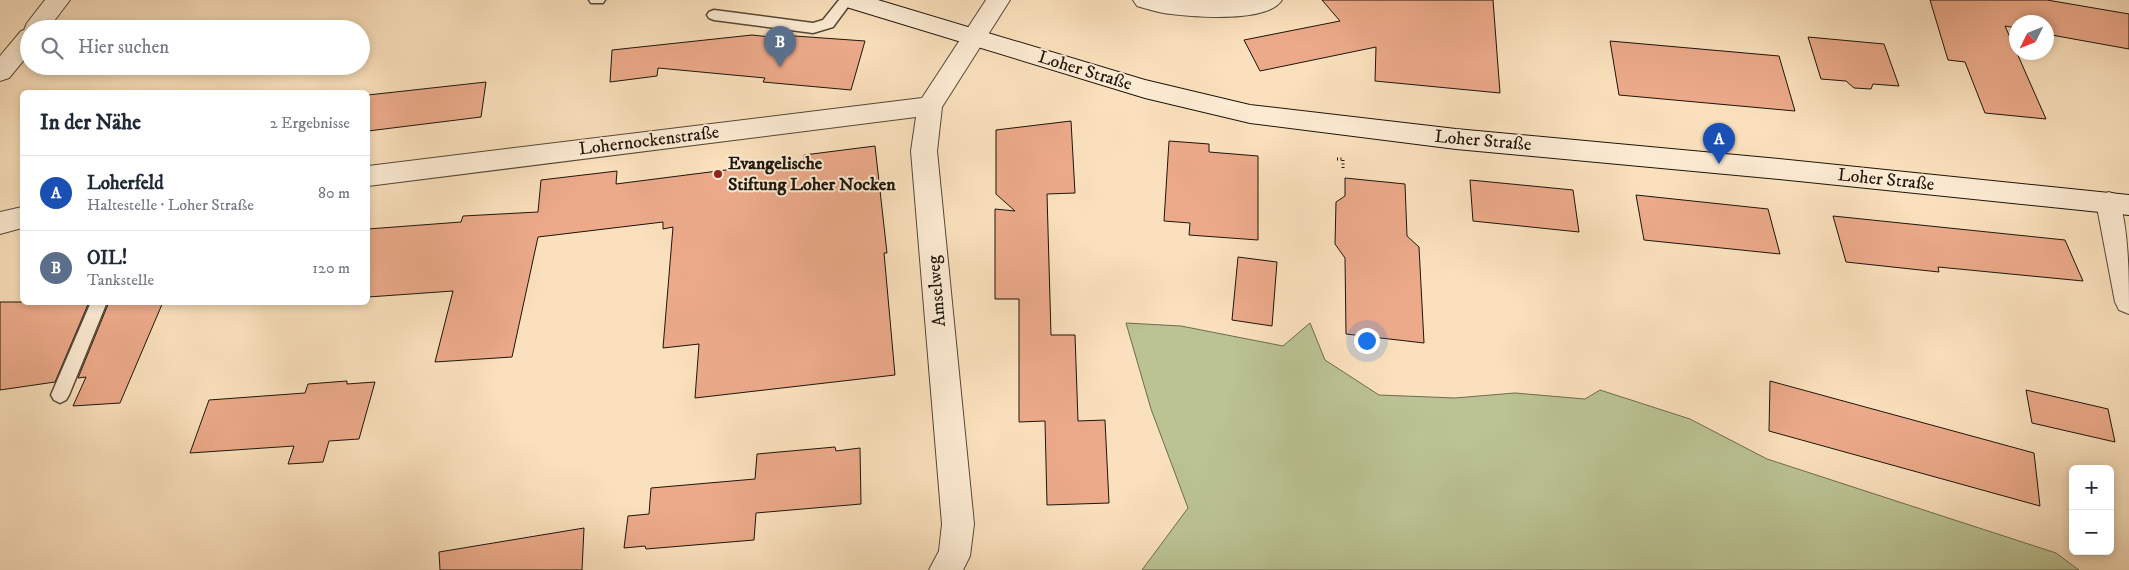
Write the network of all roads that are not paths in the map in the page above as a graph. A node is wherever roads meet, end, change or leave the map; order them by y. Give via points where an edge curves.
1 (58, 0) edge
2 (846, 0) edge
3 (851, 0) edge
4 (998, 0) edge
5 (1144, 0) edge
6 (1270, 0) edge
7 (714, 15) dead end
8 (42, 20) edge
9 (975, 38) junction
10 (20, 47) edge
11 (0, 72) edge
12 (930, 106) junction
13 (370, 176) edge
14 (2119, 204) edge
15 (20, 218) edge
16 (0, 223) edge
17 (2129, 302) edge
18 (97, 305) edge
19 (60, 395) dead end
20 (951, 565) edge

1 - 8 street
2 - 7 lane via 828,24 812,28
3 - 9 street, Loher Straße
4 - 9 street, Amselweg
5 - 6 street via 1169,6 1246,9
9 - 12 street, Amselweg
9 - 14 street, Loher Straße via 1145,89 1250,114 1456,139
10 - 11 street
12 - 13 street, Lohernockenstraße
12 - 20 street, Amselweg via 924,151 958,524
14 - 17 street
15 - 16 street
18 - 19 lane

